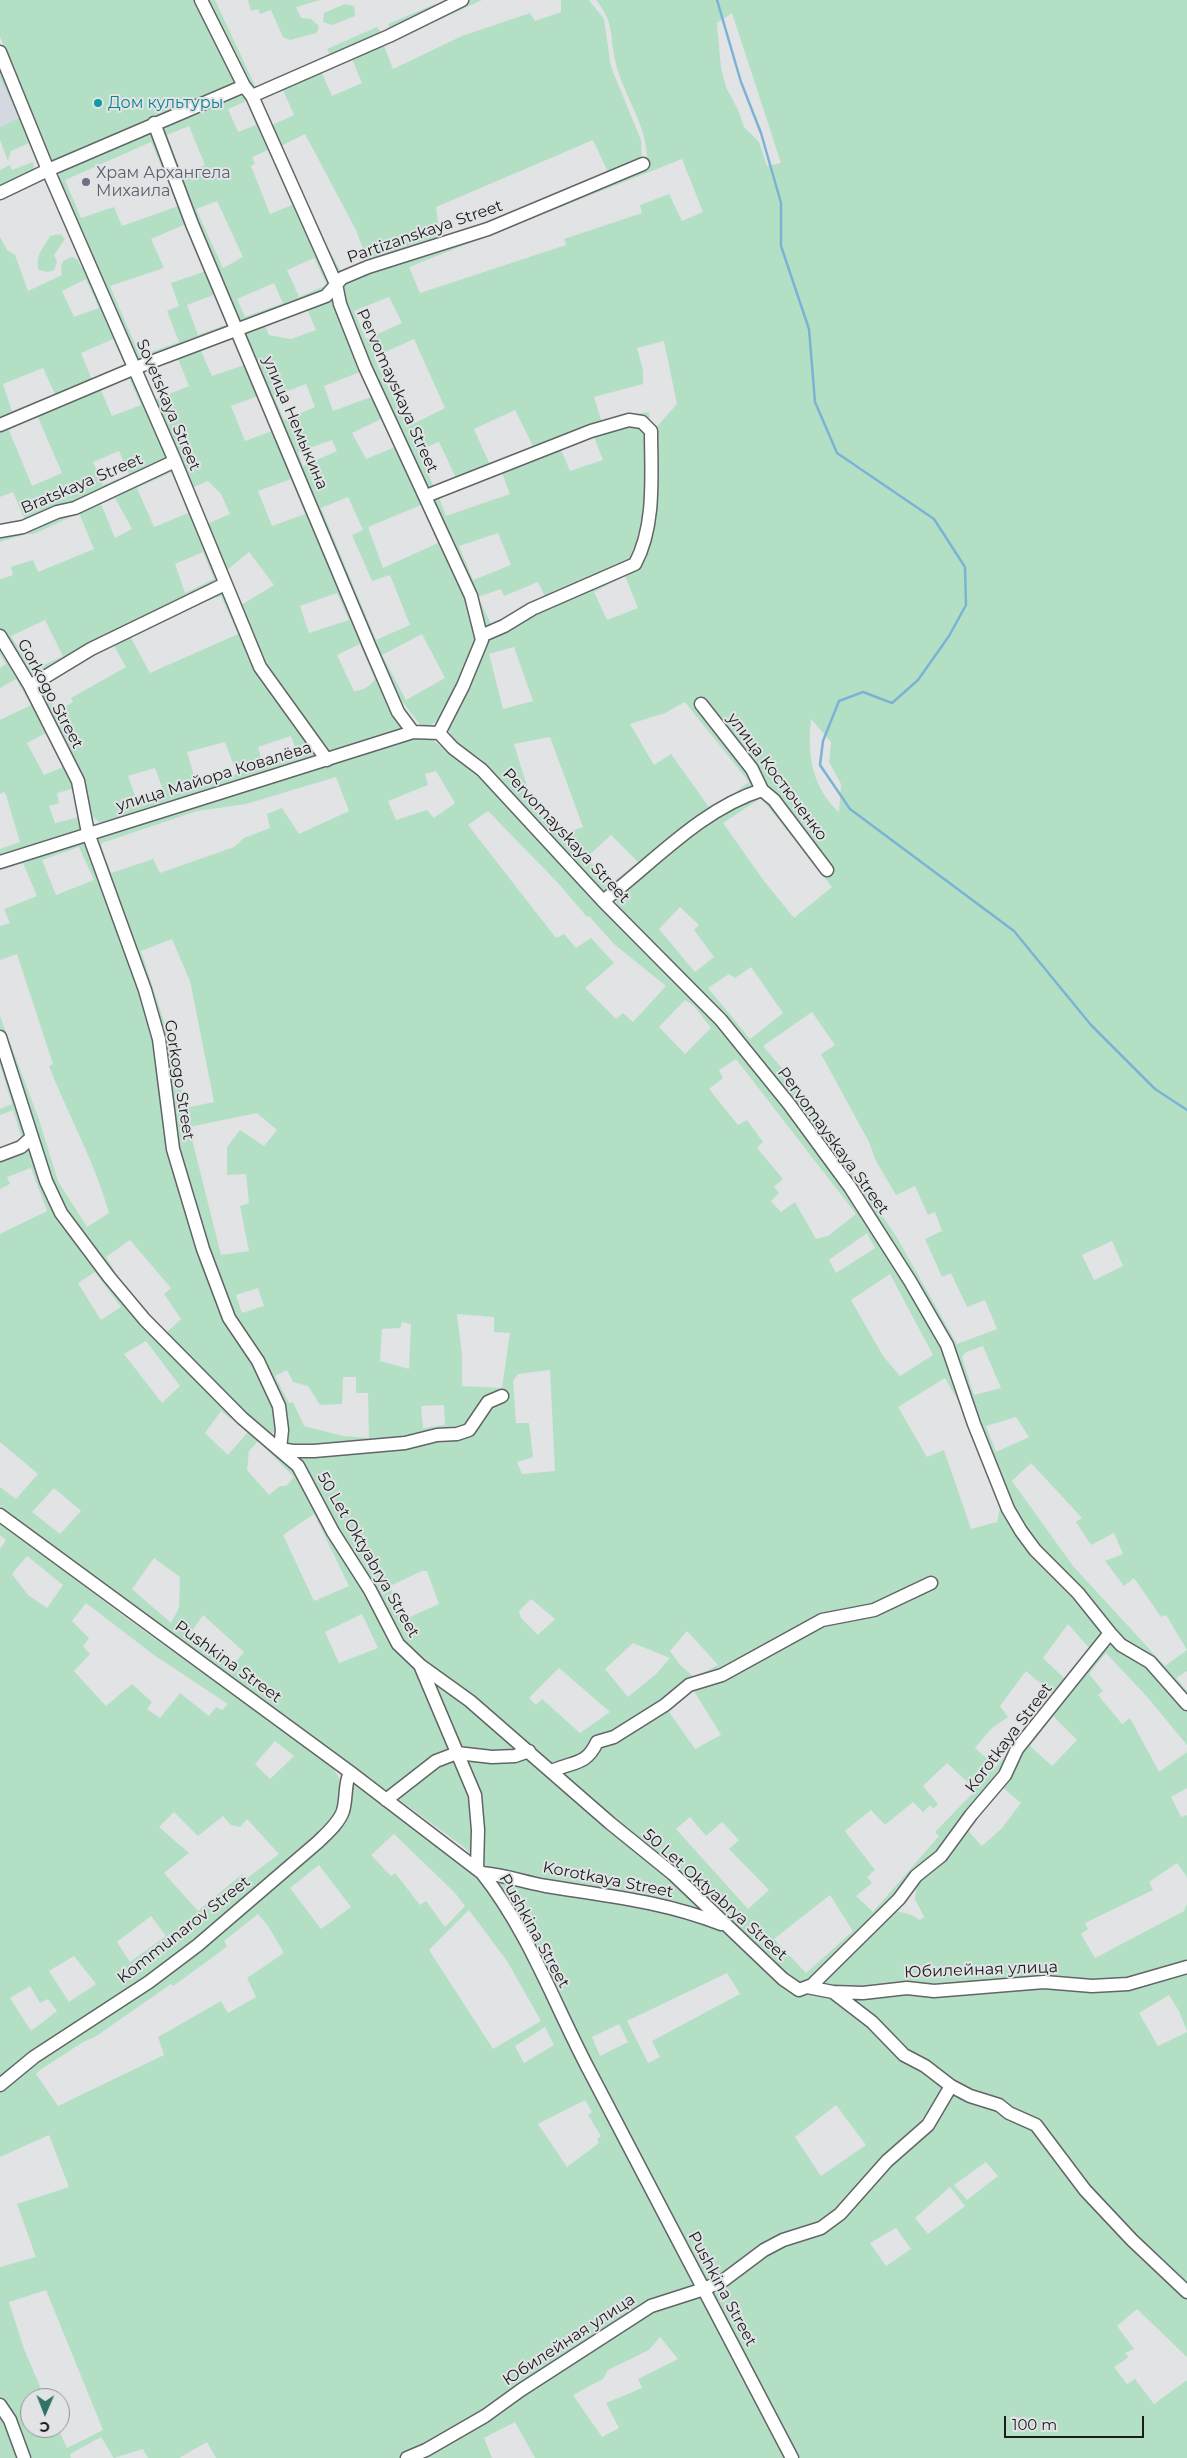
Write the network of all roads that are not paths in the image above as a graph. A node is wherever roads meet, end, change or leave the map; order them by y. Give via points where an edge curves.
1 (201, 0) edge
2 (462, 0) edge
3 (0, 52) edge
4 (244, 86) junction
5 (252, 96) junction
6 (154, 124) junction
7 (643, 164) dead end
8 (48, 170) junction
9 (0, 193) edge
10 (336, 284) junction
11 (238, 330) junction
12 (135, 368) junction
13 (0, 425) edge
14 (175, 461) junction
15 (426, 496) junction
16 (0, 532) edge
17 (225, 584) junction
18 (0, 636) edge
19 (481, 636) junction
20 (30, 686) junction
21 (700, 704) dead end
22 (413, 732) junction
23 (439, 733) junction
24 (327, 760) junction
25 (762, 790) junction
26 (88, 833) junction
27 (0, 862) edge
28 (827, 870) dead end
29 (603, 901) junction
30 (0, 1037) edge
31 (32, 1137) junction
32 (0, 1155) edge
33 (502, 1396) dead end
34 (280, 1449) junction
35 (0, 1515) edge
36 (931, 1583) dead end
37 (1110, 1633) junction
38 (420, 1665) junction
39 (1187, 1704) edge
40 (529, 1751) junction
41 (457, 1753) junction
42 (552, 1771) junction
43 (350, 1772) junction
44 (386, 1800) junction
45 (480, 1871) junction
46 (727, 1926) junction
47 (1187, 1967) edge
48 (807, 1987) junction
49 (833, 1992) junction
50 (0, 2085) edge
51 (951, 2086) junction
52 (704, 2289) junction
53 (1187, 2292) edge
54 (0, 2406) edge
55 (24, 2458) edge
56 (408, 2458) edge
57 (792, 2458) edge

1 - 4 street, Pervomayskaya Street
2 - 5 street
3 - 8 street, Sovetskaya Street
4 - 5 street, Pervomayskaya Street
4 - 6 street
5 - 10 street, Pervomayskaya Street
6 - 8 street
6 - 11 street, улица Немыкина via 192,224
7 - 10 street, Partizanskaya Street via 488,230 368,267
8 - 9 street
8 - 12 street, Sovetskaya Street
10 - 11 street, Partizanskaya Street via 326,296
10 - 15 street, Pervomayskaya Street via 340,304 365,366
11 - 12 street, Partizanskaya Street
11 - 22 street, улица Немыкина via 398,712
12 - 13 street, Partizanskaya Street
12 - 14 street, Sovetskaya Street
14 - 16 street, Bratskaya Street via 75,508 57,512 23,528
14 - 17 street, Sovetskaya Street
15 - 19 street, Pervomayskaya Street via 471,596
15 - 19 street, Pervomayskaya Street via 591,431 629,420 642,422 651,431 650,512 646,539 635,564
17 - 20 street via 91,650
17 - 24 street, Sovetskaya Street via 260,667
18 - 20 street, Gorkogo Street
19 - 23 street, Pervomayskaya Street via 464,686
20 - 26 street, Gorkogo Street via 78,781
21 - 25 street, улица Костюченко via 752,769
22 - 23 street, улица Майора Ковалёва
22 - 24 street, улица Майора Ковалёва
23 - 29 street, Pervomayskaya Street via 482,770
24 - 26 street, улица Майора Ковалёва
25 - 28 street, улица Костюченко via 774,800
25 - 29 street via 738,799 708,818
26 - 27 street, улица Майора Ковалёва
26 - 34 street, Gorkogo Street via 145,990 159,1039 173,1149 203,1249 229,1318 258,1361 279,1406
29 - 37 street, Pervomayskaya Street via 721,1020 850,1187 947,1345 1008,1509 1035,1550
30 - 31 street, 50 Let Oktyabrya Street
31 - 32 street via 21,1147
31 - 34 street, 50 Let Oktyabrya Street via 46,1181 61,1212 109,1277 145,1320 242,1418
33 - 34 street, 50 Let Oktyabrya Street via 488,1402 469,1430 458,1434 437,1435 405,1444 293,1452
34 - 38 street, 50 Let Oktyabrya Street via 298,1466 398,1644
35 - 43 street, Pushkina Street
36 - 42 street via 874,1610 822,1620 722,1675 690,1685 614,1737 597,1742 583,1761
37 - 39 street, Pervomayskaya Street via 1121,1645 1150,1662
37 - 48 street, Korotkaya Street via 1017,1749 1005,1775 941,1856 916,1876 899,1899
38 - 40 street, 50 Let Oktyabrya Street via 470,1701
38 - 41 street
40 - 41 street via 492,1758
40 - 42 street, 50 Let Oktyabrya Street
41 - 44 street via 436,1761
41 - 45 street via 475,1795
42 - 46 street, 50 Let Oktyabrya Street via 673,1874
43 - 44 street, Pushkina Street
43 - 50 street, Kommunarov Street via 345,1782 343,1810 335,1825 318,1842 198,1945 149,1982 34,2057
44 - 45 street, Pushkina Street
45 - 46 street, Korotkaya Street via 543,1886 649,1902
45 - 52 street, Pushkina Street via 521,1934
46 - 48 street, 50 Let Oktyabrya Street via 783,1979 799,1990
47 - 49 street, Юбилейная улица via 1128,1984 1092,1986 1044,1982 934,1992 907,1988 863,1993
48 - 49 street, 50 Let Oktyabrya Street
49 - 51 street, 50 Let Oktyabrya Street via 872,2022 904,2055 926,2066
51 - 52 street, Юбилейная улица via 928,2125 887,2161 840,2214 821,2228 764,2250 724,2280
51 - 53 street, 50 Let Oktyabrya Street via 999,2105 1036,2125 1086,2190
52 - 56 street, Юбилейная улица via 652,2306 485,2416
52 - 57 street, Pushkina Street
54 - 55 street via 10,2420

